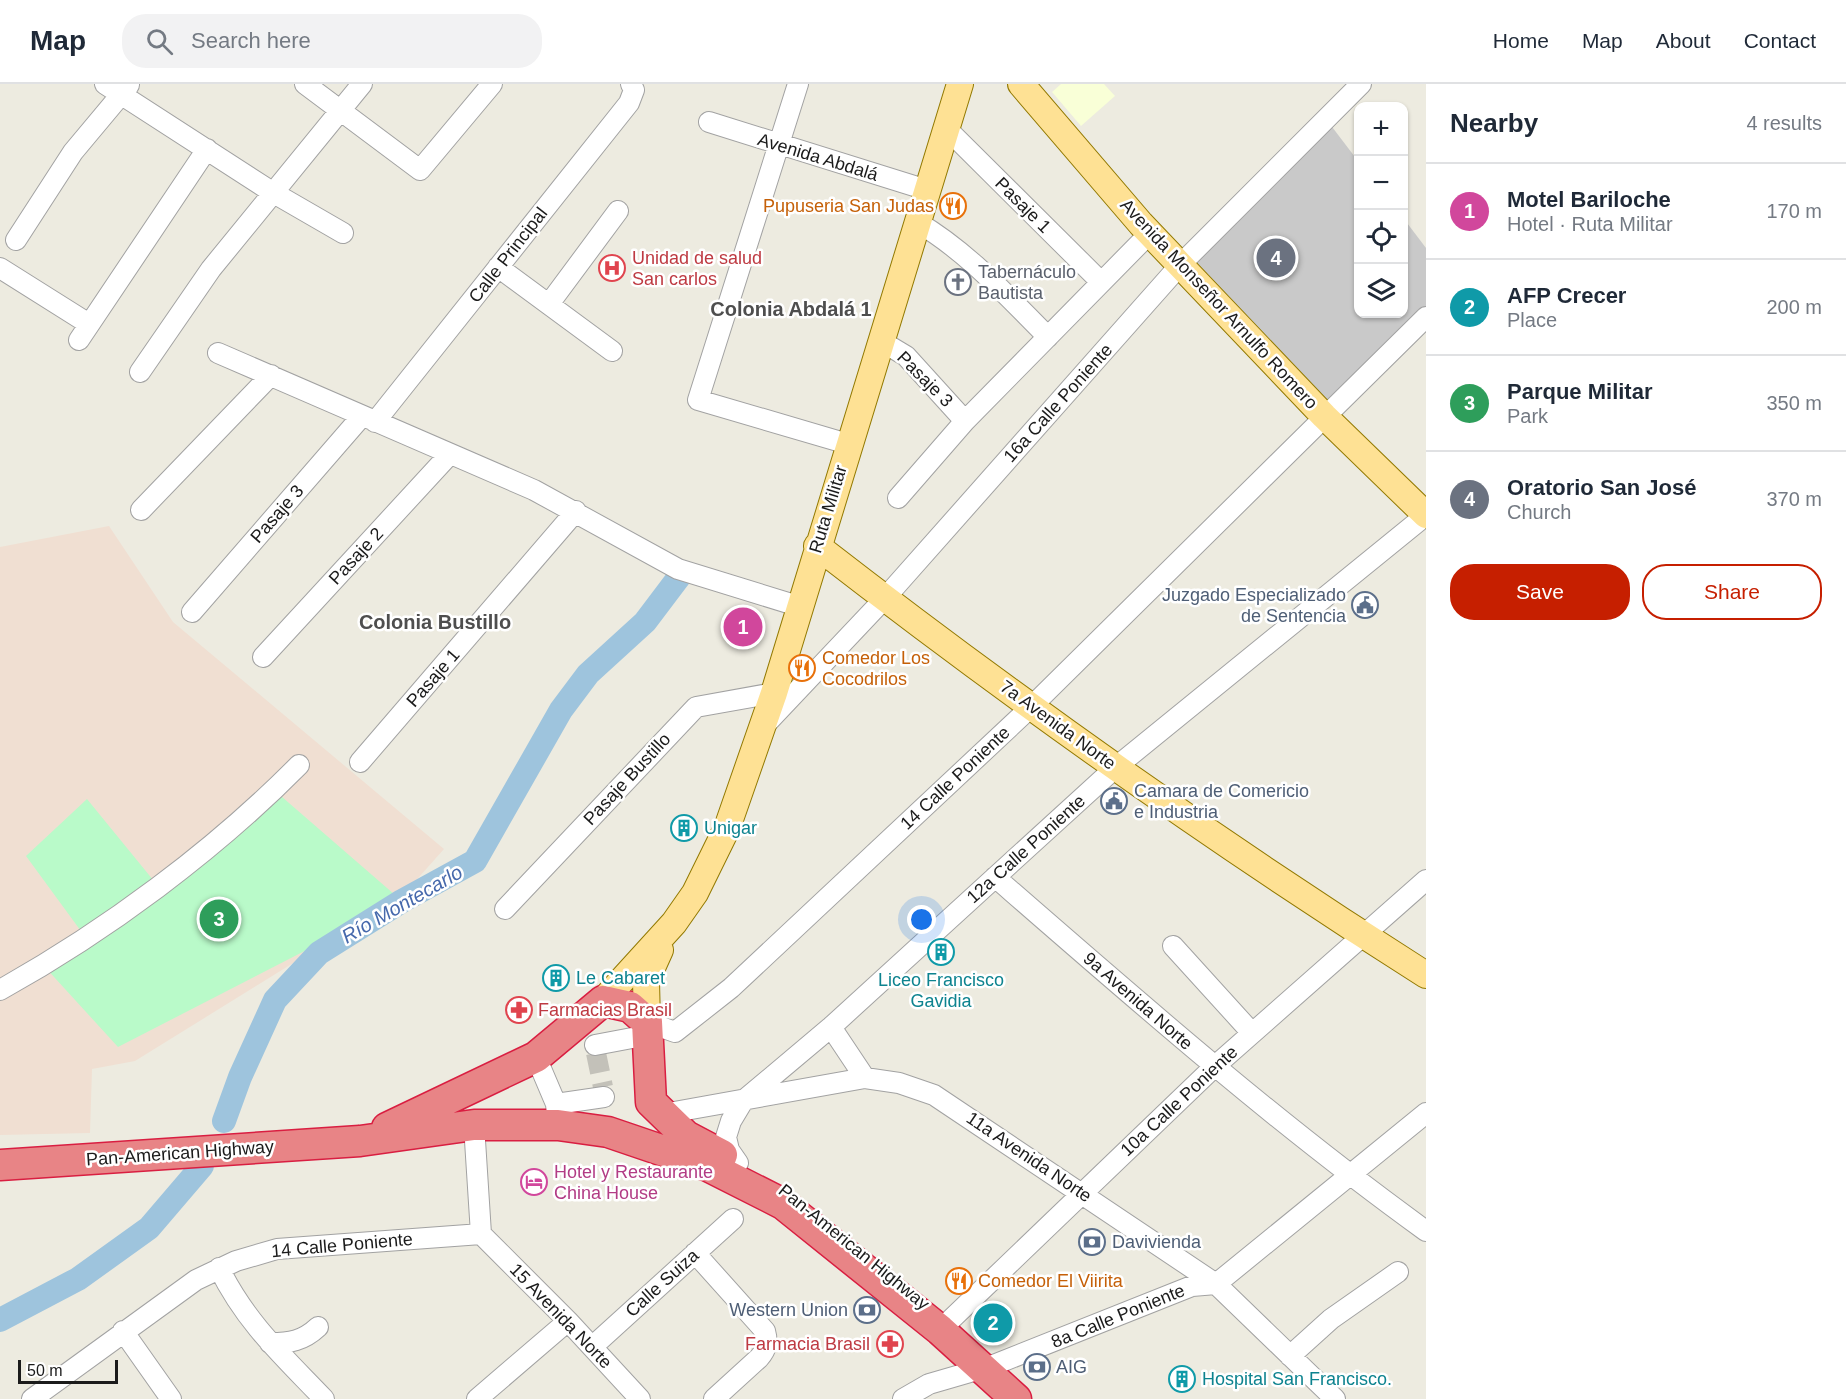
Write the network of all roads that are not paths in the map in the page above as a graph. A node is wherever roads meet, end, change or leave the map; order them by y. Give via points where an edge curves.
1 (305, 84) edge
2 (362, 84) edge
3 (492, 84) edge
4 (631, 84) edge
5 (798, 84) edge
6 (960, 84) edge
7 (1021, 84) edge
8 (1361, 84) edge
9 (119, 87) edge
10 (340, 110) junction
11 (709, 122) dead end
12 (946, 128) junction
13 (777, 145) junction
14 (207, 149) junction
15 (927, 190) junction
16 (272, 192) junction
17 (618, 212) dead end
18 (917, 222) junction
19 (343, 232) dead end
20 (1150, 232) junction
21 (16, 240) dead end
22 (1181, 264) junction
23 (498, 267) junction
24 (0, 268) edge
25 (1101, 282) junction
26 (549, 304) junction
27 (1426, 316) edge
28 (1048, 337) junction
29 (881, 341) junction
30 (612, 351) dead end
31 (218, 353) dead end
32 (140, 372) dead end
33 (271, 375) junction
34 (1324, 416) junction
35 (368, 419) junction
36 (965, 421) junction
37 (848, 444) junction
38 (449, 455) junction
39 (898, 498) dead end
40 (141, 510) dead end
41 (576, 511) junction
42 (1426, 515) edge
43 (817, 546) junction
44 (885, 598) junction
45 (798, 606) junction
46 (192, 612) dead end
47 (263, 657) dead end
48 (774, 693) junction
49 (1031, 707) junction
50 (762, 728) junction
51 (360, 762) dead end
52 (299, 765) dead end
53 (1116, 767) junction
54 (995, 877) junction
55 (1426, 880) edge
56 (505, 909) dead end
57 (674, 923) junction
58 (1364, 935) junction
59 (1173, 946) dead end
60 (1426, 975) edge
61 (0, 990) edge
62 (603, 1001) junction
63 (831, 1027) junction
64 (648, 1028) junction
65 (1252, 1034) junction
66 (591, 1040) junction
67 (536, 1057) junction
68 (1214, 1068) junction
69 (865, 1078) junction
70 (472, 1089) junction
71 (743, 1101) junction
72 (657, 1108) junction
73 (1426, 1113) edge
74 (557, 1114) junction
75 (474, 1125) junction
76 (608, 1132) junction
77 (360, 1141) junction
78 (738, 1163) junction
79 (0, 1165) edge
80 (1347, 1174) junction
81 (1082, 1192) junction
82 (733, 1219) dead end
83 (1426, 1232) edge
84 (481, 1234) junction
85 (695, 1253) junction
86 (219, 1268) junction
87 (1398, 1272) dead end
88 (1216, 1284) junction
89 (568, 1320) junction
90 (318, 1327) dead end
91 (944, 1327) junction
92 (123, 1331) junction
93 (270, 1343) junction
94 (592, 1347) junction
95 (1290, 1356) junction
96 (986, 1368) junction
97 (628, 1395) edge
98 (40, 1397) edge
99 (171, 1399) edge
100 (324, 1399) edge
101 (477, 1399) edge
102 (714, 1399) edge
103 (903, 1399) edge
104 (1016, 1399) edge
105 (1032, 1399) edge
106 (1335, 1399) edge

1 - 10 street
2 - 10 street
3 - 10 street via 420,170
4 - 23 street, Calle Principal via 634,90 629,103
5 - 13 street
6 - 12 main road, Ruta Militar
7 - 20 main road, Avenida Monseñor Arnulfo Romero
8 - 22 street, 16a Calle Poniente
9 - 14 street
9 - 21 street
10 - 16 street
11 - 13 street, Avenida Abdalá
12 - 15 main road, Ruta Militar
12 - 25 street, Pasaje 1
13 - 15 street, Avenida Abdalá
13 - 37 street via 698,400
14 - 16 street
14 - 24 street via 84,332
15 - 18 main road, Ruta Militar
16 - 19 street
16 - 32 street via 211,269
17 - 26 street
18 - 28 street via 965,254
18 - 29 main road, Ruta Militar
20 - 22 main road, Avenida Monseñor Arnulfo Romero
20 - 25 street
22 - 34 main road, Avenida Monseñor Arnulfo Romero
22 - 44 street, 16a Calle Poniente
23 - 26 street
23 - 35 street, Calle Principal
25 - 28 street
26 - 30 street
27 - 34 street, 14 Calle Poniente
28 - 36 street
29 - 36 street, Pasaje 3 via 906,356
29 - 37 main road, Ruta Militar
31 - 33 street
33 - 35 street
33 - 40 street
34 - 42 main road, Avenida Monseñor Arnulfo Romero
34 - 49 street, 14 Calle Poniente
35 - 38 street
35 - 46 street, Pasaje 3
36 - 39 street
37 - 43 main road, Ruta Militar
38 - 41 street
38 - 47 street, Pasaje 2
41 - 45 street via 678,569
41 - 51 street, Pasaje 1
42 - 53 street, 12a Calle Poniente
43 - 44 main road, 7a Avenida Norte
43 - 45 main road, Ruta Militar
44 - 49 main road, 7a Avenida Norte
44 - 50 street, 16a Calle Poniente
45 - 48 main road, Ruta Militar
48 - 50 main road, Ruta Militar
48 - 56 street, Pasaje Bustillo via 696,706
49 - 53 main road, 7a Avenida Norte
49 - 64 street, 14 Calle Poniente via 686,1025 670,1032
50 - 57 main road, Ruta Militar via 719,849
52 - 61 street via 263,801 120,916
53 - 54 street, 12a Calle Poniente
53 - 58 main road, 7a Avenida Norte
54 - 63 street, 12a Calle Poniente
54 - 68 street, 9a Avenida Norte
55 - 58 street, 10a Calle Poniente
57 - 62 main road, Ruta Militar
57 - 64 main road, Ruta Militar via 646,981
58 - 60 main road, 7a Avenida Norte
58 - 65 street, 10a Calle Poniente
59 - 65 street
62 - 64 highway via 630,1007
62 - 66 highway, Pan-American Highway
63 - 69 street
63 - 71 street, 12a Calle Poniente
64 - 66 street
64 - 72 highway
65 - 68 street, 10a Calle Poniente
66 - 67 highway, Pan-American Highway
67 - 70 highway, Pan-American Highway
67 - 74 street
68 - 80 street, 9a Avenida Norte
68 - 81 street, 10a Calle Poniente
69 - 71 street, 11a Avenida Norte
69 - 81 street, 11a Avenida Norte via 899,1083 934,1095
70 - 75 highway
70 - 77 highway, Pan-American Highway
71 - 72 street, 11a Avenida Norte
71 - 78 street, 12a Calle Poniente via 726,1137
72 - 76 highway
72 - 78 highway, Pan-American Highway via 686,1136
73 - 80 street
74 - 75 highway, Pan-American Highway
74 - 76 highway, Pan-American Highway
74 - 76 street via 603,1092
75 - 77 highway, Pan-American Highway
75 - 84 street
76 - 91 highway, Pan-American Highway via 708,1166 783,1204
77 - 79 highway, Pan-American Highway
78 - 91 highway, Pan-American Highway via 810,1207
80 - 83 street, 9a Avenida Norte
80 - 88 street
81 - 88 street, 11a Avenida Norte
81 - 91 street, 10a Calle Poniente
82 - 85 street, Calle Suiza
84 - 86 street, 14 Calle Poniente via 277,1249
84 - 89 street, 15 Avenida Norte
85 - 94 street, Calle Suiza
85 - 102 street via 765,1330 767,1340 759,1358
86 - 92 street, 14 Calle Poniente
86 - 93 street via 238,1305
87 - 95 street via 1331,1319
88 - 95 street, 11a Avenida Norte
88 - 96 street, 8a Calle Poniente via 1192,1286
89 - 94 street, 15 Avenida Norte
89 - 101 street
90 - 93 street via 295,1341
91 - 96 highway, Pan-American Highway
92 - 98 street, 14 Calle Poniente
92 - 99 street
93 - 100 street
94 - 97 street, 15 Avenida Norte
95 - 106 street, 11a Avenida Norte
96 - 103 street, 8a Calle Poniente via 928,1384
96 - 104 highway, Pan-American Highway
96 - 105 highway, Pan-American Highway

